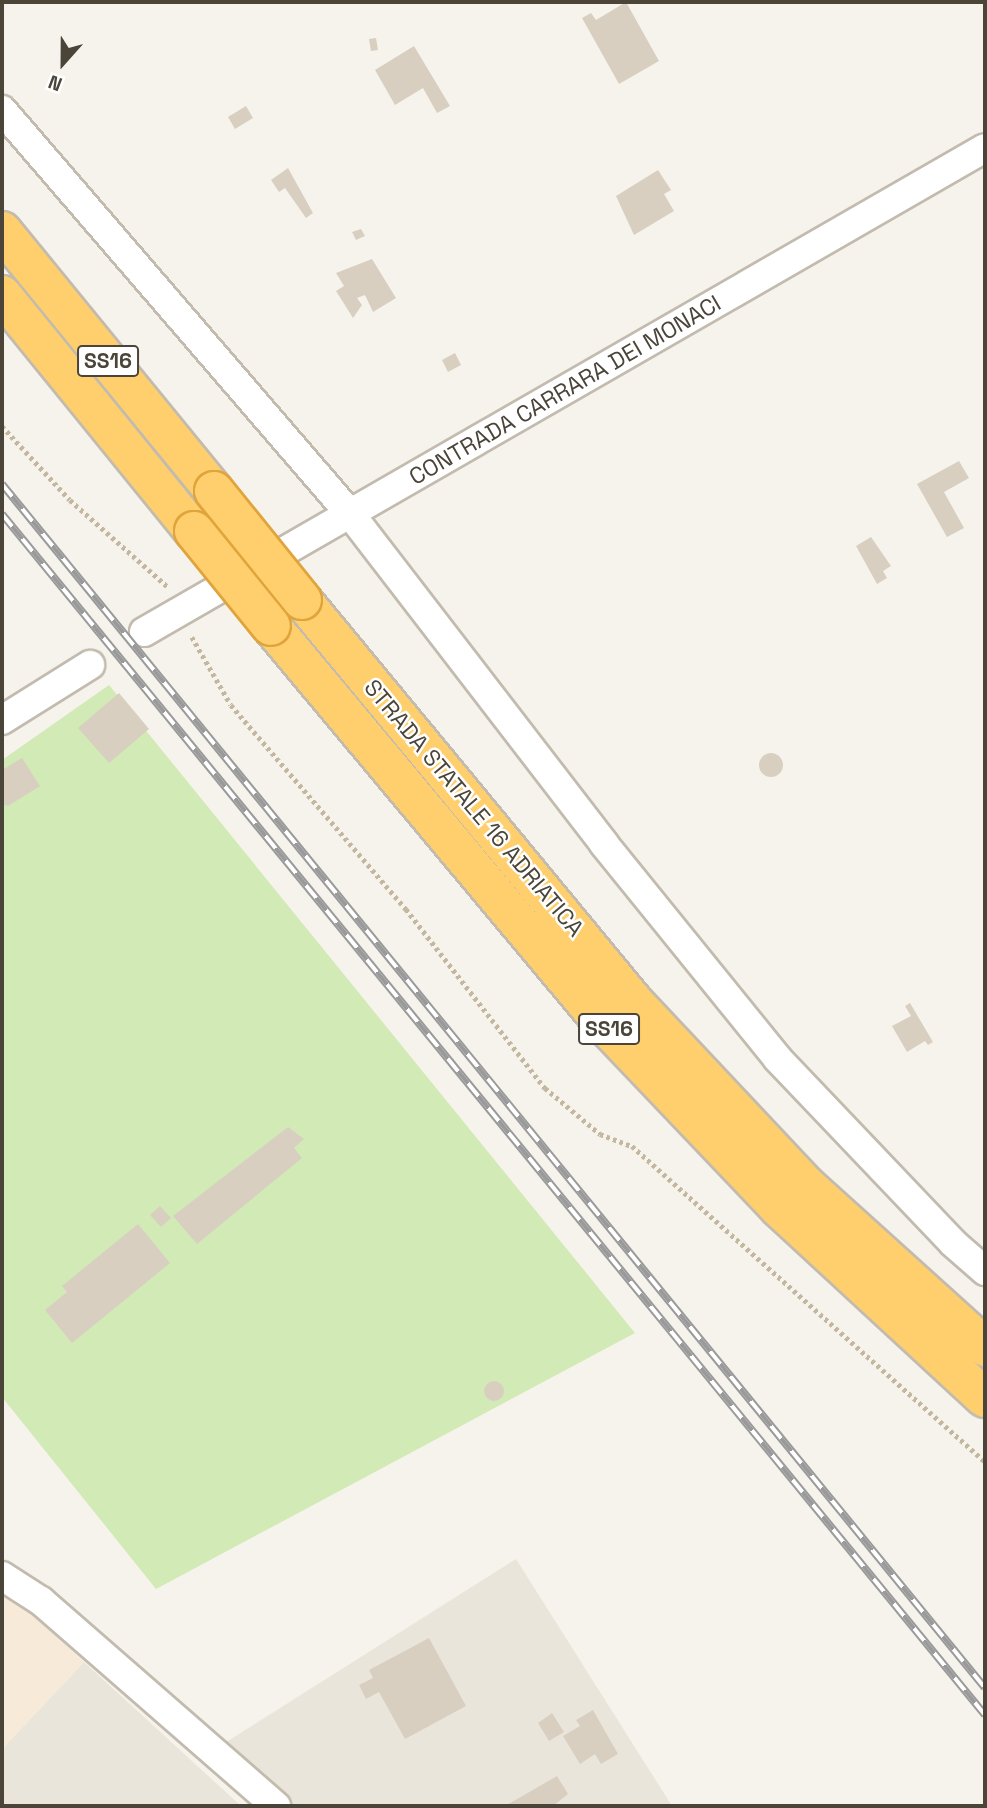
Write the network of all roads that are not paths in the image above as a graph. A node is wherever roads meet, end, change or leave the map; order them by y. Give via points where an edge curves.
1 (2, 110) edge
2 (985, 148) edge
3 (2, 232) edge
4 (2, 295) edge
5 (351, 516) junction
6 (144, 632) dead end
7 (90, 665) dead end
8 (2, 720) edge
9 (985, 1270) edge
10 (985, 1347) edge
11 (985, 1398) edge
12 (2, 1576) edge
13 (276, 1806) edge

1 - 5 street
2 - 5 street, CONTRADA CARRARA DEI MONACI
3 - 10 highway, STRADA STATALE 16 ADRIATICA / SS16, bridge via 633,1001 807,1186
4 - 11 highway, STRADA STATALE 16 ADRIATICA / SS16, bridge via 603,1023 779,1208
5 - 6 street, CONTRADA CARRARA DEI MONACI
5 - 9 street via 604,844 777,1058 953,1243
7 - 8 street
12 - 13 street via 41,1601

